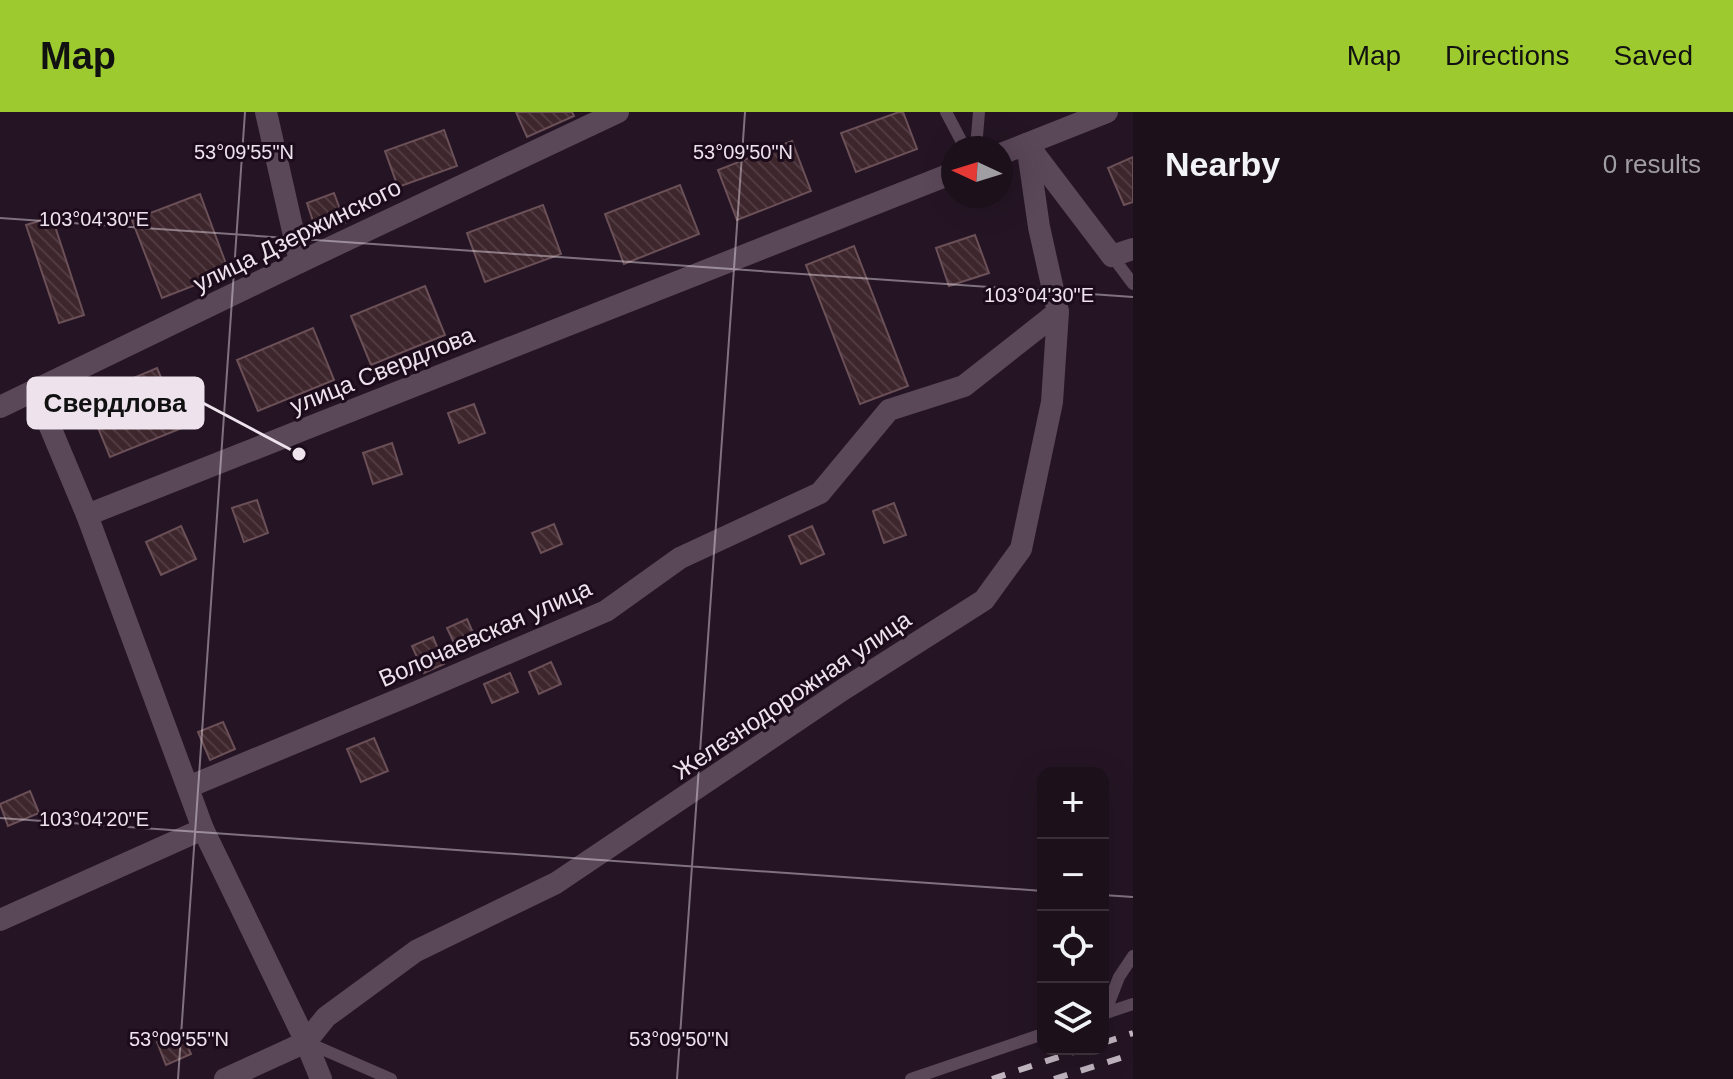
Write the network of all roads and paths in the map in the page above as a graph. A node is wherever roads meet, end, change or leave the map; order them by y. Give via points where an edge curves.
1 (266, 112) edge
2 (618, 112) edge
3 (946, 112) edge
4 (979, 112) edge
5 (1107, 112) edge
6 (959, 136) edge
7 (977, 136) edge
8 (1027, 144) junction
9 (1013, 149) edge
10 (941, 178) edge
11 (1122, 252) edge
12 (300, 262) junction
13 (1133, 284) edge
14 (1058, 312) junction
15 (35, 391) junction
16 (0, 407) edge
17 (87, 515) junction
18 (188, 787) junction
19 (203, 829) junction
20 (0, 920) edge
21 (1133, 956) edge
22 (1109, 1001) edge
23 (1133, 1004) edge
24 (1109, 1011) edge
25 (1037, 1036) edge
26 (306, 1042) junction
27 (225, 1079) edge
28 (321, 1079) edge
29 (391, 1079) edge
30 (911, 1079) edge

1 - 12 street
2 - 12 street, улица Дзержинского
3 - 6 lane
4 - 7 lane
5 - 8 street
8 - 9 street
8 - 11 street
8 - 14 street, Железнодорожная улица
10 - 17 street, улица Свердлова
11 - 13 lane
12 - 15 street, улица Дзержинского
14 - 18 street, Волочаевская улица via 964,386 889,410 820,493 680,558 606,611
14 - 26 street, Железнодорожная улица via 1052,402 1021,549 984,600 556,883 416,951 326,1017
15 - 16 street, улица Дзержинского
15 - 17 street
17 - 18 street
18 - 19 street
19 - 20 street
19 - 26 street
21 - 22 lane
23 - 24 lane
25 - 30 lane
26 - 27 street, Железнодорожная улица
26 - 28 street
26 - 29 lane

